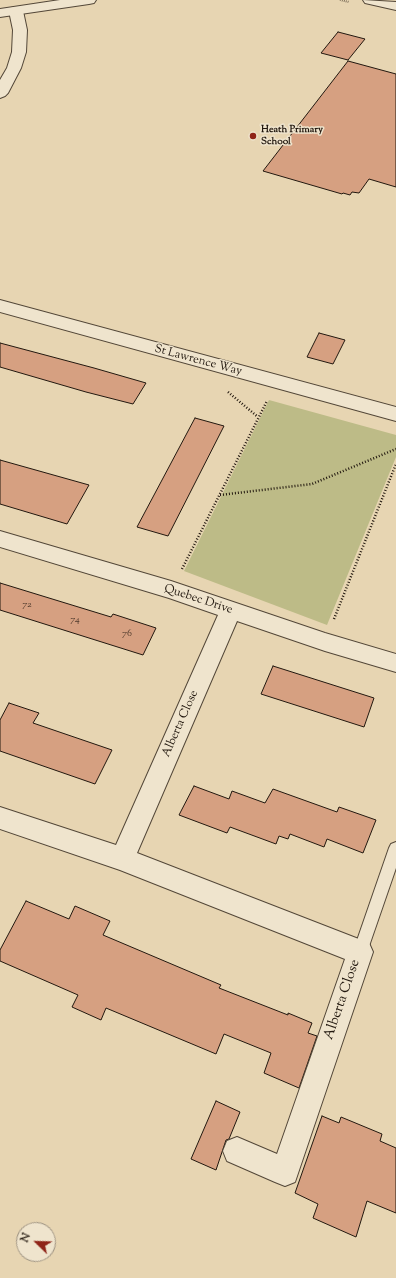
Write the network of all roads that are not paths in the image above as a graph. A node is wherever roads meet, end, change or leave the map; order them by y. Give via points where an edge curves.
1 (89, 0) edge
2 (370, 0) edge
3 (396, 6) edge
4 (16, 11) junction
5 (0, 13) edge
6 (0, 93) edge
7 (0, 306) edge
8 (396, 414) edge
9 (0, 540) edge
10 (231, 610) junction
11 (396, 663) edge
12 (0, 818) edge
13 (396, 848) edge
14 (122, 859) junction
15 (360, 952) junction
16 (237, 1151) dead end

1 - 4 street
2 - 3 street
4 - 5 street
4 - 6 street via 20,30 19,52 14,68
7 - 8 street, St Lawrence Way
9 - 10 street, Quebec Drive
10 - 11 street, Quebec Drive
10 - 14 street, Alberta Close
12 - 14 street, Alberta Close
13 - 15 lane
14 - 15 street, Alberta Close
15 - 16 street, Alberta Close via 285,1172

